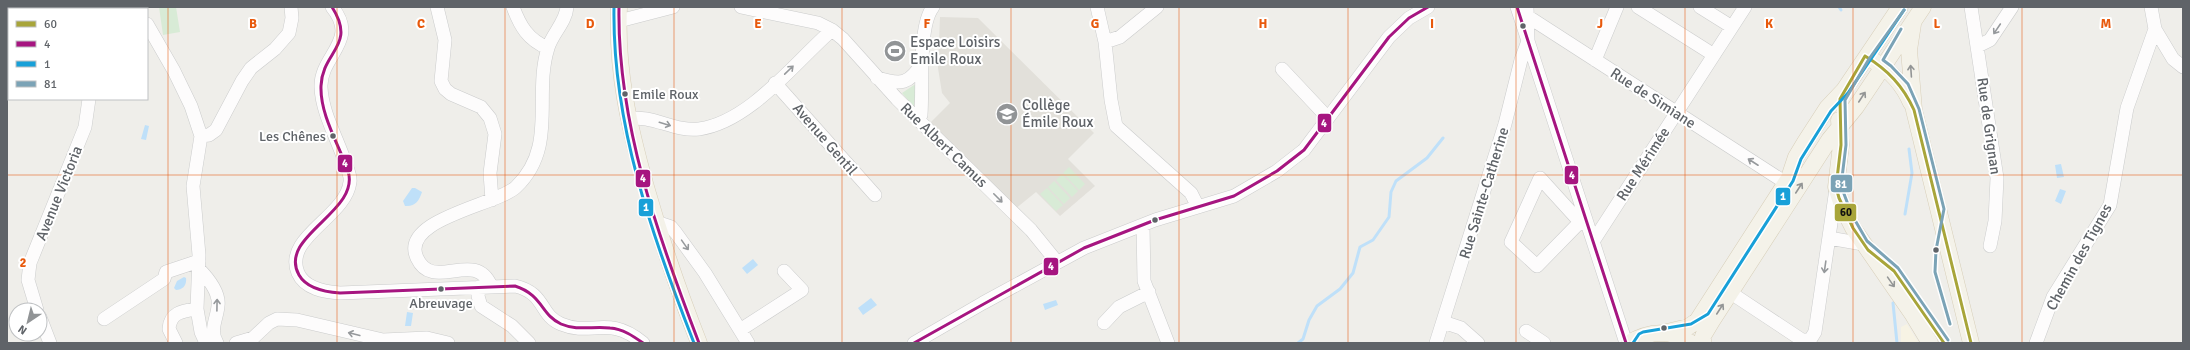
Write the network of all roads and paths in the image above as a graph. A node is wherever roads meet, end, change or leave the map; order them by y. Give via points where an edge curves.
1 (291, 7) edge
2 (332, 7) edge
3 (437, 7) edge
4 (513, 7) edge
5 (567, 7) edge
6 (673, 7) edge
7 (741, 7) edge
8 (933, 7) edge
9 (1097, 7) edge
10 (1157, 7) edge
11 (1428, 7) edge
12 (1617, 7) edge
13 (1638, 7) edge
14 (1700, 7) edge
15 (1745, 7) edge
16 (1900, 7) edge
17 (1923, 7) edge
18 (1971, 7) edge
19 (2012, 7) edge
20 (2151, 7) edge
21 (1523, 11) edge
22 (619, 14) edge
23 (1914, 20) junction
24 (148, 26) edge
25 (1732, 27) junction
26 (2155, 29) junction
27 (832, 30) junction
28 (1528, 41) junction
29 (1105, 42) junction
30 (1978, 46) junction
31 (548, 48) junction
32 (1714, 55) junction
33 (1865, 56) junction
34 (1594, 60) junction
35 (1882, 66) junction
36 (2183, 67) edge
37 (1282, 69) dead end
38 (876, 77) junction
39 (917, 82) junction
40 (776, 83) junction
41 (899, 83) junction
42 (1844, 90) junction
43 (897, 99) junction
44 (89, 100) edge
45 (1914, 110) junction
46 (1677, 113) junction
47 (1328, 118) junction
48 (628, 119) junction
49 (918, 119) junction
50 (1839, 126) junction
51 (201, 136) junction
52 (1786, 183) junction
53 (1836, 187) junction
54 (875, 195) dead end
55 (492, 200) junction
56 (1198, 207) junction
57 (656, 222) junction
58 (1584, 222) junction
59 (1143, 225) junction
60 (1829, 238) junction
61 (1594, 240) junction
62 (1863, 244) junction
63 (1990, 246) dead end
64 (1057, 262) junction
65 (199, 265) junction
66 (784, 271) dead end
67 (485, 287) junction
68 (1149, 292) junction
69 (1731, 293) junction
70 (35, 302) edge
71 (197, 309) junction
72 (104, 319) dead end
73 (1443, 322) junction
74 (1104, 323) dead end
75 (740, 330) junction
76 (1526, 331) dead end
77 (1663, 333) junction
78 (176, 343) edge
79 (206, 343) edge
80 (217, 343) edge
81 (236, 343) edge
82 (448, 343) edge
83 (528, 343) edge
84 (643, 343) edge
85 (699, 343) edge
86 (748, 343) edge
87 (914, 343) edge
88 (1168, 343) edge
89 (1436, 343) edge
90 (1478, 343) edge
91 (1544, 343) edge
92 (1628, 343) edge
93 (1691, 343) edge
94 (1703, 343) edge
95 (1930, 343) edge
96 (1971, 343) edge
97 (2036, 343) edge

1 - 51 street via 291,26 284,40 251,68 216,130 209,135
2 - 67 street via 339,16 343,28 341,39 321,86 323,101 351,180 348,195 296,253 295,266 300,278 324,292 340,293
3 - 55 street via 445,40 441,81 451,94 481,107 490,118 495,134 490,173
4 - 31 street via 524,32 535,42
5 - 31 street
6 - 22 street
7 - 27 street, Rue Albert Camus via 818,23
8 - 39 street via 925,24 923,62
9 - 29 street
10 - 29 street via 1120,37
11 - 47 street via 1409,18 1389,37
12 - 34 street
13 - 32 street
14 - 25 street
15 - 25 street, Rue Mérimée
16 - 33 main road
17 - 23 main road
18 - 30 street, Rue de Grignan
19 -> 30 street via 1990,40
20 - 26 street, Chemin des Tignes
21 - 28 street
21 - 34 street, Rue de Simiane
22 - 48 main road via 621,74
23 - 35 main road
45 -> 23 main road via 1909,50
24 - 51 street via 191,106
25 - 32 street, Rue Mérimée
26 - 36 street via 2172,59
26 - 97 street, Chemin des Tignes via 2127,108 2110,206 2053,297
27 - 38 street, Rue Albert Camus
40 -> 27 street
28 - 58 street
28 - 73 street, Rue Sainte-Catherine via 1520,60 1505,124
29 - 56 street via 1116,126 1191,193
30 - 63 street, Rue de Grignan via 1996,178 1995,221
31 - 55 street via 544,71 541,140 535,160 516,187
32 - 46 street, Rue Mérimée
33 - 35 main road
33 - 42 main road
34 - 46 street, Rue de Simiane
35 - 45 main road via 1904,87
50 -> 35 main road via 1856,107
37 - 47 street
38 - 41 street
38 - 43 street, Rue Albert Camus
39 - 41 street
39 - 49 street via 921,114
48 -> 40 street via 647,118 683,129 699,129 734,116
40 - 54 street, Avenue Gentil
41 - 43 street via 895,90
42 - 50 main road via 1839,105
42 - 52 main road via 1827,108 1799,151
43 - 49 street, Rue Albert Camus
44 - 70 street, Avenue Victoria via 85,127 30,263 28,280
45 - 96 main road
52 -> 46 street, Rue de Simiane
46 - 61 street, Rue Mérimée
47 - 56 street via 1304,150 1277,171 1234,196
48 - 57 main road
49 -> 64 street, Rue Albert Camus via 1031,230
50 - 53 main road via 1841,145
69 -> 50 main road
51 - 65 street via 194,186
52 - 77 main road via 1697,321 1688,327
53 - 60 street
53 - 62 main road via 1847,217
55 - 67 street via 462,210 432,226 417,238 415,244 417,259 430,271 439,274 464,269 478,270 488,279
56 - 59 street
57 -> 75 street via 672,227 676,232
57 - 85 main road
58 - 58 street via 1540,178 1511,242 1537,266
58 - 61 street
59 - 64 street via 1100,241
59 - 68 street via 1144,281
60 - 62 street
60 -> 69 street via 1815,332 1810,340 1802,340
61 - 92 street
62 -> 95 main road via 1913,314
64 - 87 street
65 - 71 street
65 - 72 street via 166,272 164,278
80 -> 65 street via 214,330 219,306 217,296
66 - 75 street via 802,290
67 - 83 street via 478,296 481,306 512,326
67 - 84 street via 515,286 526,289 534,294 551,318 567,326 620,328
68 - 74 street via 1119,308
68 - 88 street
94 -> 69 main road via 1704,336
71 - 78 street via 179,312 173,316 168,329
71 - 79 street via 201,332
73 - 89 street, Rue Sainte-Catherine
73 - 90 street via 1461,328
75 - 86 street
76 - 91 street
77 - 92 main road via 1648,335
77 - 93 main road via 1675,335
82 -> 81 street via 427,338 383,340 296,320 277,319 253,338

